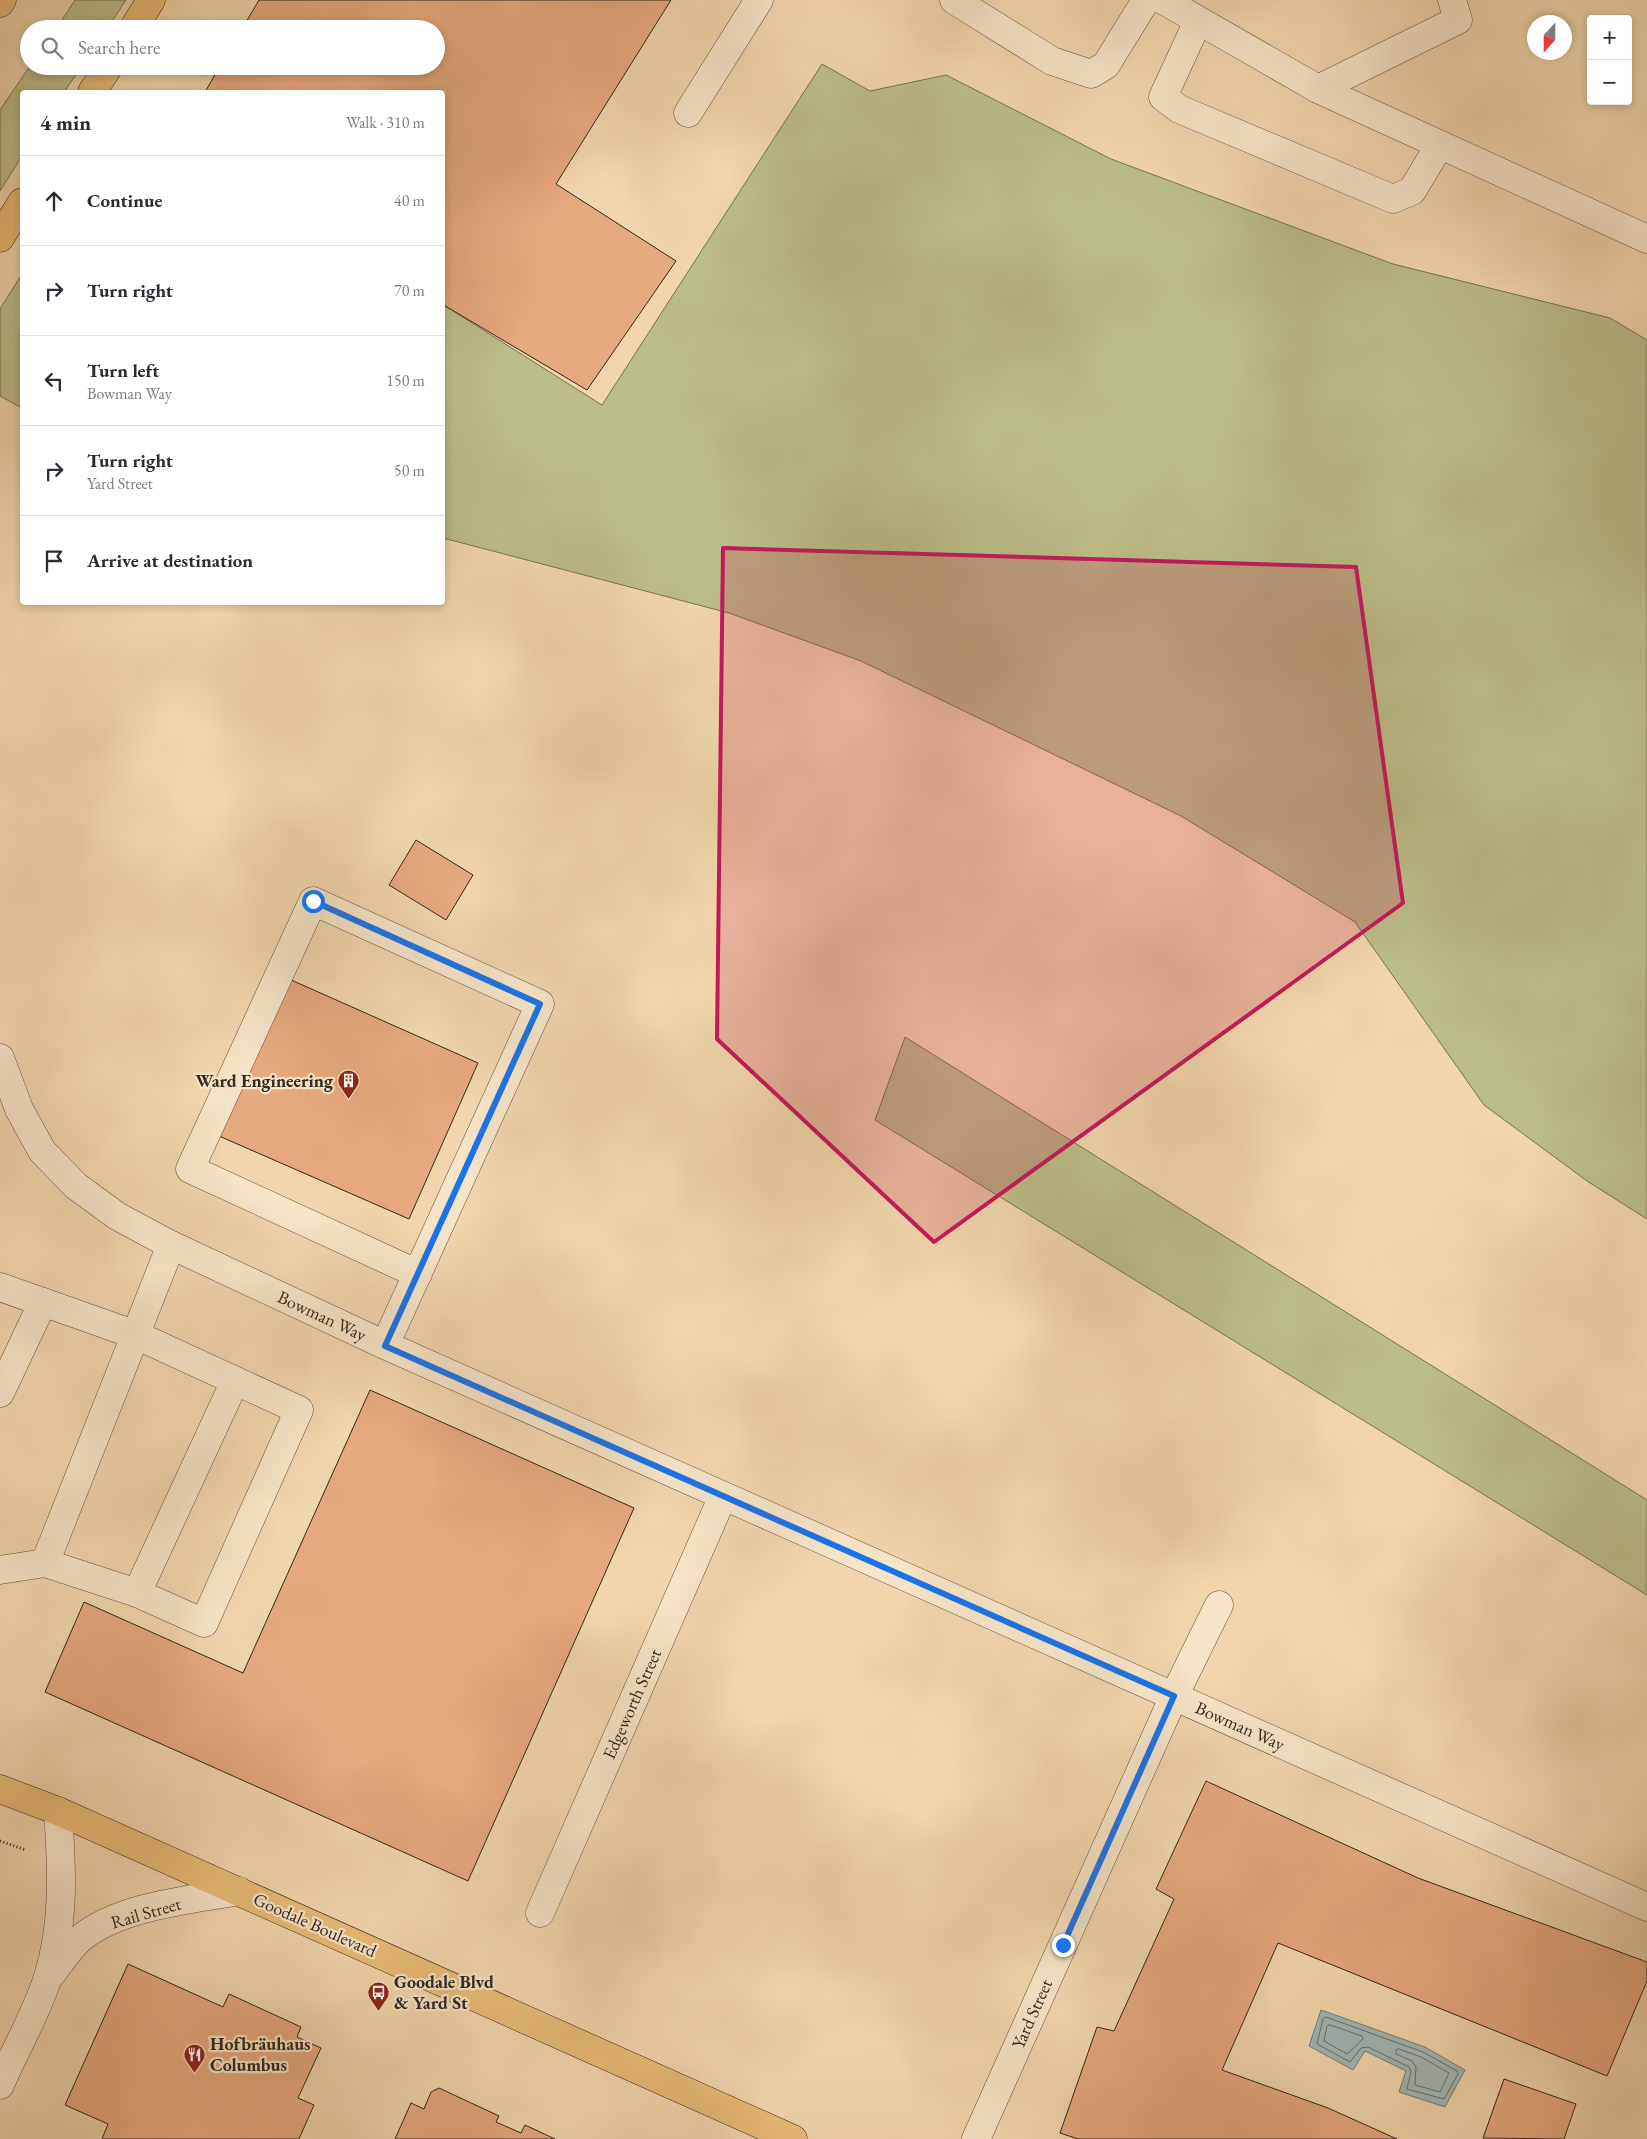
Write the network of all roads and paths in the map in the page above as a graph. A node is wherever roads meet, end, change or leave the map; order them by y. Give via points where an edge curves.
1 (151, 0) edge
2 (759, 0) edge
3 (954, 0) edge
4 (1146, 0) edge
5 (1163, 0) edge
6 (1452, 0) edge
7 (139, 20) edge
8 (1198, 20) junction
9 (103, 75) edge
10 (1318, 89) junction
11 (93, 90) edge
12 (688, 113) dead end
13 (1439, 146) junction
14 (20, 205) edge
15 (0, 238) edge
16 (1647, 239) edge
17 (0, 1058) edge
18 (171, 1245) junction
19 (418, 1274) junction
20 (0, 1287) edge
21 (43, 1302) junction
22 (136, 1335) junction
23 (385, 1346) junction
24 (235, 1381) junction
25 (0, 1393) edge
26 (723, 1496) junction
27 (45, 1563) junction
28 (0, 1570) edge
29 (137, 1593) junction
30 (1219, 1605) dead end
31 (1174, 1696) junction
32 (0, 1789) edge
33 (58, 1810) junction
34 (239, 1891) junction
35 (1647, 1907) edge
36 (540, 1913) dead end
37 (47, 1980) junction
38 (0, 2085) edge
39 (793, 2139) edge
40 (976, 2139) edge

1 - 7 main road
2 - 12 street
3 - 4 street via 1052,61 1091,74 1106,65
5 - 8 street
6 - 10 street via 1458,20
8 - 10 street
8 - 13 street via 1164,97 1179,109 1393,199 1412,191
9 - 11 main road
10 - 13 street
13 - 16 street
14 - 15 main road
17 - 18 street, Bowman Way via 19,1109 42,1151 76,1186 117,1216
18 - 22 street
18 - 23 street, Bowman Way
19 - 19 street via 540,1004 313,901 190,1169
19 - 23 street
20 - 21 street
21 - 22 street
21 - 25 street
22 - 24 street
22 - 27 street
23 - 26 street, Bowman Way
24 - 29 street
24 - 29 street via 299,1410 204,1623
26 - 31 street, Bowman Way
26 - 36 street, Edgeworth Street
27 - 28 street
27 - 29 street
30 - 31 street, Yard Street
31 - 35 street, Bowman Way
31 - 40 street, Yard Street
32 - 33 main road, Goodale Boulevard
33 - 34 main road, Goodale Boulevard
33 - 37 street, Rail Street via 61,1913
34 - 37 street, Rail Street via 167,1904 112,1920 81,1938
34 - 39 main road, Goodale Boulevard
37 - 38 street, Rail Street

